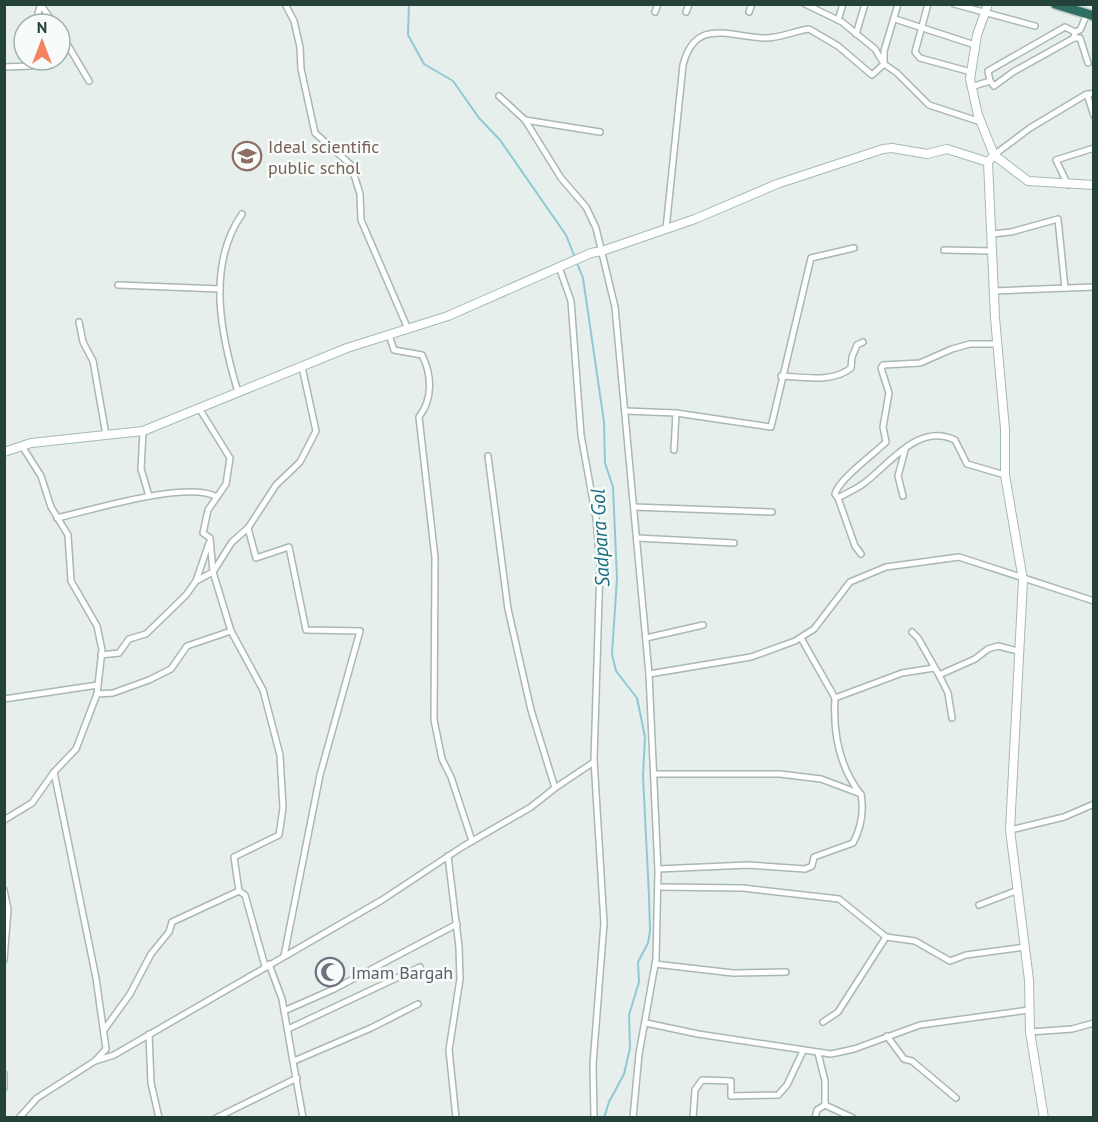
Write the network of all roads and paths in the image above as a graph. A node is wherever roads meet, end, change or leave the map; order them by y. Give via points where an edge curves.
1 (285, 4) edge
2 (658, 4) edge
3 (689, 4) edge
4 (752, 4) edge
5 (805, 4) edge
6 (824, 4) edge
7 (843, 4) edge
8 (865, 4) edge
9 (898, 4) edge
10 (928, 4) edge
11 (954, 4) edge
12 (988, 4) edge
13 (1055, 4) edge
14 (655, 12) dead end
15 (686, 12) dead end
16 (749, 12) dead end
17 (822, 12) junction
18 (985, 14) junction
19 (1090, 15) edge
20 (895, 19) junction
21 (838, 20) junction
22 (1035, 26) dead end
23 (922, 29) junction
24 (856, 34) junction
25 (1075, 35) junction
26 (975, 45) junction
27 (72, 52) edge
28 (1088, 63) dead end
29 (884, 64) junction
30 (970, 72) junction
31 (89, 81) dead end
32 (990, 81) junction
33 (971, 87) junction
34 (1090, 94) edge
35 (499, 96) dead end
36 (1094, 116) edge
37 (525, 120) junction
38 (981, 122) junction
39 (600, 132) dead end
40 (1094, 148) edge
41 (994, 155) junction
42 (988, 162) junction
43 (1068, 185) junction
44 (1094, 185) edge
45 (242, 214) dead end
46 (666, 229) junction
47 (992, 234) junction
48 (854, 248) dead end
49 (944, 250) dead end
50 (602, 251) junction
51 (993, 251) junction
52 (560, 266) junction
53 (118, 285) dead end
54 (1094, 287) edge
55 (1065, 288) junction
56 (220, 289) junction
57 (994, 291) junction
58 (79, 322) dead end
59 (408, 329) junction
60 (389, 335) junction
61 (863, 342) dead end
62 (997, 344) junction
63 (302, 367) junction
64 (781, 376) junction
65 (238, 392) junction
66 (199, 408) junction
67 (626, 411) junction
68 (676, 413) junction
69 (143, 431) junction
70 (106, 435) junction
71 (22, 446) junction
72 (906, 449) junction
73 (674, 450) dead end
74 (4, 452) edge
75 (488, 456) dead end
76 (1005, 476) junction
77 (149, 496) junction
78 (903, 496) dead end
79 (217, 497) junction
80 (838, 498) junction
81 (634, 507) junction
82 (772, 512) dead end
83 (57, 518) junction
84 (248, 528) junction
85 (638, 538) junction
86 (210, 542) junction
87 (734, 543) dead end
88 (861, 554) dead end
89 (213, 572) junction
90 (1023, 580) junction
91 (196, 581) junction
92 (1094, 601) edge
93 (703, 625) dead end
94 (231, 631) junction
95 (912, 632) dead end
96 (646, 638) junction
97 (801, 638) junction
98 (1018, 651) junction
99 (101, 655) junction
100 (934, 668) junction
101 (649, 674) junction
102 (939, 675) junction
103 (98, 685) junction
104 (97, 694) junction
105 (835, 698) junction
106 (4, 699) edge
107 (952, 718) dead end
108 (594, 762) junction
109 (54, 772) junction
110 (655, 774) junction
111 (555, 788) junction
112 (861, 794) junction
113 (1094, 804) edge
114 (4, 820) edge
115 (1010, 830) junction
116 (472, 841) junction
117 (448, 856) junction
118 (658, 869) junction
119 (658, 887) junction
120 (4, 890) edge
121 (1018, 890) junction
122 (239, 891) junction
123 (979, 905) dead end
124 (457, 924) junction
125 (6, 935) edge
126 (886, 938) junction
127 (1025, 947) junction
128 (285, 956) junction
129 (4, 960) edge
130 (655, 964) junction
131 (267, 965) junction
132 (420, 967) dead end
133 (786, 972) dead end
134 (418, 1004) dead end
135 (1029, 1010) junction
136 (284, 1011) junction
137 (823, 1022) dead end
138 (645, 1023) junction
139 (1094, 1023) edge
140 (288, 1029) junction
141 (104, 1030) junction
142 (1030, 1032) junction
143 (149, 1034) junction
144 (887, 1036) junction
145 (803, 1051) junction
146 (818, 1053) junction
147 (95, 1062) junction
148 (294, 1062) junction
149 (4, 1074) edge
150 (297, 1078) junction
151 (5, 1083) edge
152 (4, 1088) edge
153 (956, 1098) dead end
154 (825, 1105) junction
155 (19, 1118) edge
156 (159, 1118) edge
157 (216, 1118) edge
158 (303, 1118) edge
159 (456, 1118) edge
160 (594, 1118) edge
161 (633, 1118) edge
162 (693, 1118) edge
163 (815, 1118) edge
164 (853, 1118) edge
165 (1044, 1118) edge

1 - 59 street via 294,21 315,133 351,165 360,194 361,220
2 - 14 street
3 - 15 street
4 - 16 street
5 - 17 street
6 - 17 street
7 - 21 street
8 - 24 street
9 - 20 street
10 - 23 street
11 - 18 street
12 - 18 main road
13 - 19 highway
17 - 21 street
18 - 22 street
18 - 26 main road
19 - 25 street
20 - 23 street
20 - 29 street via 884,51
21 - 24 street
23 - 26 street
23 - 30 street via 915,52 920,58
24 - 29 street via 875,49
25 - 28 street via 1080,38
25 - 32 street via 994,86
25 - 32 street via 1065,27 988,71
26 - 30 main road
27 - 31 street
29 - 38 street via 929,105
29 - 46 street via 872,75 838,46 809,29 768,38 728,31 703,36 687,48
30 - 33 main road
32 - 33 street
33 - 38 main road
34 - 36 street
34 - 41 street via 1030,128
35 - 37 street
37 - 39 street
37 - 50 street via 561,178 586,207
38 - 41 main road
40 - 43 street via 1056,160
41 - 42 main road
41 - 43 main road via 1028,181
42 - 46 main road via 947,149 927,154 883,149 777,184
42 - 47 main road
43 - 44 main road
45 - 56 street via 231,230 223,254
46 - 50 main road
47 - 51 main road
47 - 55 street via 1058,219
48 - 64 street via 811,258
49 - 51 street
50 - 52 main road
50 - 67 street via 615,307
51 - 57 main road
52 - 59 main road via 448,316
52 - 108 street via 571,301 581,435 599,557
53 - 56 street
54 - 55 street
55 - 57 street
56 - 65 street via 226,354
57 - 62 main road
58 - 70 street via 93,361
59 - 60 main road
60 - 63 main road
60 - 116 street via 394,350 422,355 430,381 426,408 418,417 435,558 434,720 442,759
61 - 64 street via 857,345 851,368 839,375
62 - 76 main road
62 - 80 street via 970,344 921,363 883,365 889,393 883,427 886,442 836,489
63 - 65 main road
63 - 84 street via 316,431 300,462 276,485
64 - 68 street via 771,427
65 - 66 main road
66 - 69 main road
66 - 79 street via 230,458 226,484
67 - 68 street
67 - 81 street
68 - 73 street
69 - 70 main road
69 - 77 street via 141,469
70 - 71 main road
71 - 74 main road
71 - 83 street via 41,476
72 - 76 street via 927,437 952,438 967,464
72 - 78 street via 898,476
72 - 80 street via 863,484
75 - 111 street via 508,609 531,710
76 - 90 main road
77 - 79 street via 207,491
77 - 83 street
79 - 86 street via 208,510 203,533
80 - 88 street
81 - 82 street
81 - 85 street
83 - 99 street via 68,535 71,581 97,626
84 - 89 street via 232,542
84 - 128 street via 256,558 288,548 306,630 360,631 320,775
85 - 87 street
85 - 96 street
86 - 89 street
86 - 91 street
89 - 91 street
89 - 94 street
90 - 92 street
90 - 97 street via 959,557 874,570 850,582 814,629
90 - 98 main road
91 - 99 street via 146,634 129,639 118,653
93 - 96 street
94 - 104 street via 188,646 171,669 149,680 113,693
94 - 122 street via 263,690 280,755 283,787 279,835 234,857
95 - 100 street
96 - 101 street
97 - 101 street via 751,657
97 - 105 street
98 - 102 street via 998,646 988,649
98 - 115 main road
99 - 103 street
100 - 102 street
100 - 105 street via 902,673
101 - 110 street
102 - 107 street via 948,693
103 - 104 street
103 - 106 street
104 - 109 street via 76,749
105 - 112 street via 844,770
108 - 111 street
108 - 160 street via 604,923 593,1064
109 - 114 street via 32,803
109 - 141 street
110 - 112 street via 780,774 821,779
110 - 118 street
111 - 116 street via 531,807
112 - 118 street via 861,821 853,843 814,857 812,866 805,869 748,865
113 - 115 street via 1064,817
115 - 121 main road
116 - 117 street
117 - 124 street
117 - 128 street
118 - 119 street
119 - 126 street via 743,888 839,898
119 - 130 street
120 - 125 street via 8,909
121 - 123 street
121 - 127 main road
122 - 131 street via 245,895
122 - 141 street via 172,922
124 - 136 street
124 - 159 street via 460,979 448,1050
125 - 129 street
126 - 127 street via 915,941 950,961
126 - 137 street via 838,1012
127 - 135 main road
128 - 131 street
130 - 133 street via 733,973
130 - 138 street
131 - 136 street
131 - 143 street
132 - 140 street
134 - 148 street
135 - 142 main road
135 - 144 street via 920,1025
136 - 140 street
138 - 145 street
138 - 161 street
139 - 142 street
140 - 148 street
141 - 147 street via 106,1049
142 - 165 main road
143 - 147 street
143 - 156 street
144 - 146 street via 841,1053
144 - 153 street via 903,1059 912,1061
145 - 146 street
145 - 162 street via 778,1095 731,1096 731,1080 702,1080 695,1090
146 - 154 street via 825,1081
147 - 155 street via 37,1098
148 - 150 street
149 - 151 street
150 - 157 street
150 - 158 street
151 - 152 street
154 - 163 street via 817,1110
154 - 164 street

